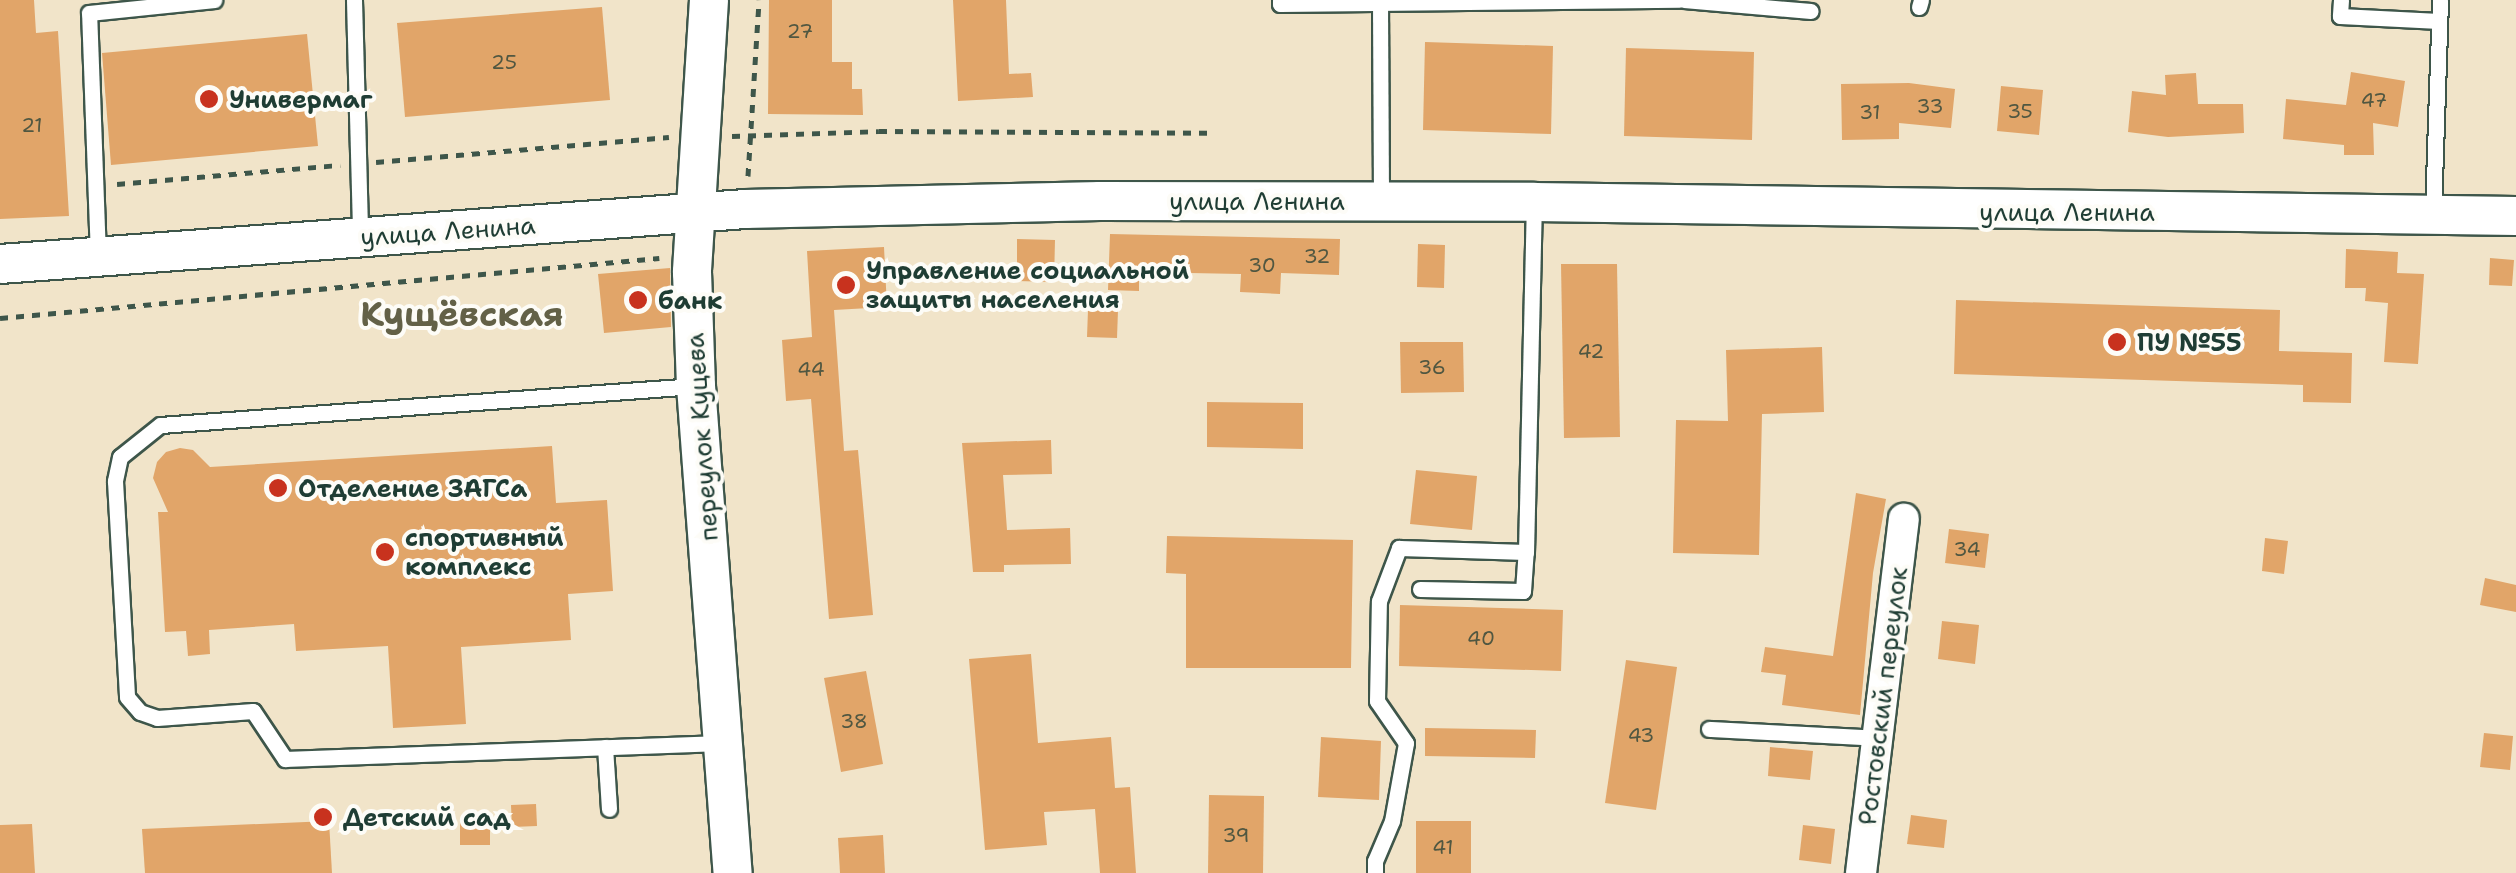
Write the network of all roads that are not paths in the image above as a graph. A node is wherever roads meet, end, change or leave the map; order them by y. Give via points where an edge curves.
1 (214, 0) edge
2 (354, 0) edge
3 (709, 0) edge
4 (1280, 0) edge
5 (1681, 0) edge
6 (2341, 0) edge
7 (2440, 0) edge
8 (1484, 1) edge
9 (1380, 2) edge
10 (1810, 11) dead end
11 (2439, 22) junction
12 (1381, 201) junction
13 (1534, 202) junction
14 (2434, 212) junction
15 (694, 215) junction
16 (2516, 216) edge
17 (360, 237) junction
18 (98, 256) junction
19 (0, 264) edge
20 (696, 386) junction
21 (1904, 518) dead end
22 (1526, 552) junction
23 (1420, 590) dead end
24 (1709, 729) dead end
25 (1878, 738) junction
26 (725, 743) junction
27 (606, 747) junction
28 (609, 809) dead end
29 (733, 873) edge
30 (1375, 873) edge
31 (1861, 873) edge

1 - 18 lane via 88,13
2 - 17 lane
3 - 15 street, переулок Куцева via 681,143
4 - 9 lane
5 - 8 lane
5 - 10 lane
6 - 11 lane via 2340,16
7 - 11 lane
8 - 9 lane
9 - 12 lane
11 - 14 lane
12 - 13 street, улица Ленина
12 - 15 street, улица Ленина
13 - 14 street, улица Ленина via 1970,212
13 - 22 lane
14 - 16 street, улица Ленина
15 - 17 street, улица Ленина
15 - 20 street, переулок Куцева
17 - 18 street, улица Ленина
18 - 19 street, улица Ленина
20 - 26 street, переулок Куцева
20 - 27 lane via 160,424 120,458 115,482 127,697 140,712 157,718 253,712 285,758
21 - 25 street, Ростовский переулок
22 - 23 lane via 1523,591
22 - 30 lane via 1399,548 1379,601 1378,701 1406,743
24 - 25 lane
25 - 31 street, Ростовский переулок
26 - 27 lane
26 - 29 street, переулок Куцева
27 - 28 lane

